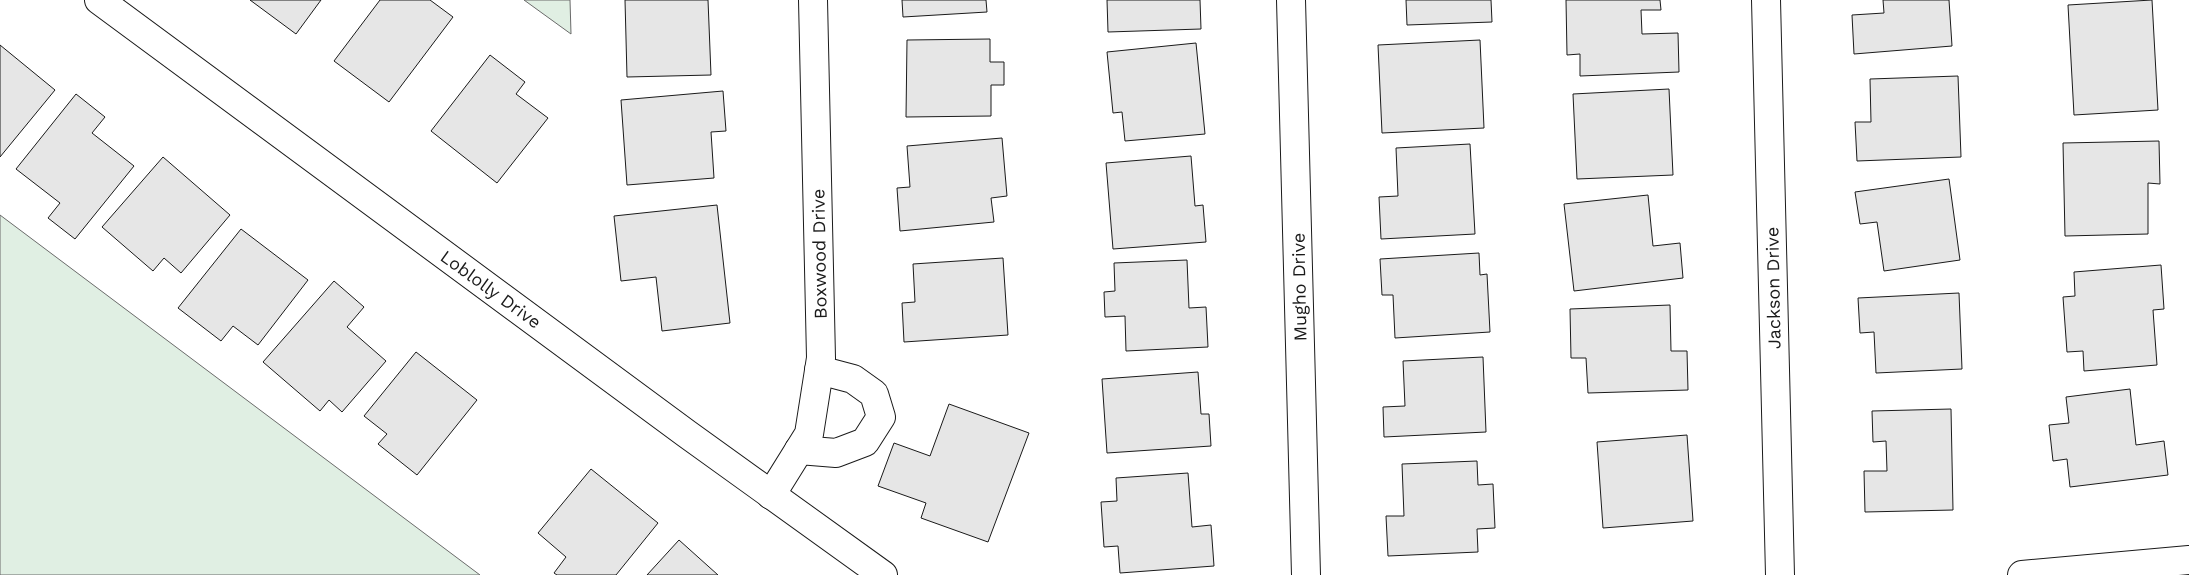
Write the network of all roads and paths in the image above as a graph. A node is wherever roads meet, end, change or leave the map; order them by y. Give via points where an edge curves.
1 (99, 0) edge
2 (812, 0) edge
3 (1291, 0) edge
4 (1766, 0) edge
5 (819, 370) junction
6 (799, 450) junction
7 (770, 495) junction
8 (2189, 560) edge
9 (884, 575) edge
10 (1306, 575) edge
11 (1780, 575) edge
12 (2022, 575) edge

1 - 7 street, Loblolly Drive
2 - 5 street, Boxwood Drive
3 - 10 street, Mugho Drive
4 - 11 street, Jackson Drive
5 - 6 street, Boxwood Drive via 809,434
5 - 6 street via 853,378 874,394 881,417 865,442 836,453
6 - 7 street, Boxwood Drive
7 - 9 street, Loblolly Drive
8 - 12 street

